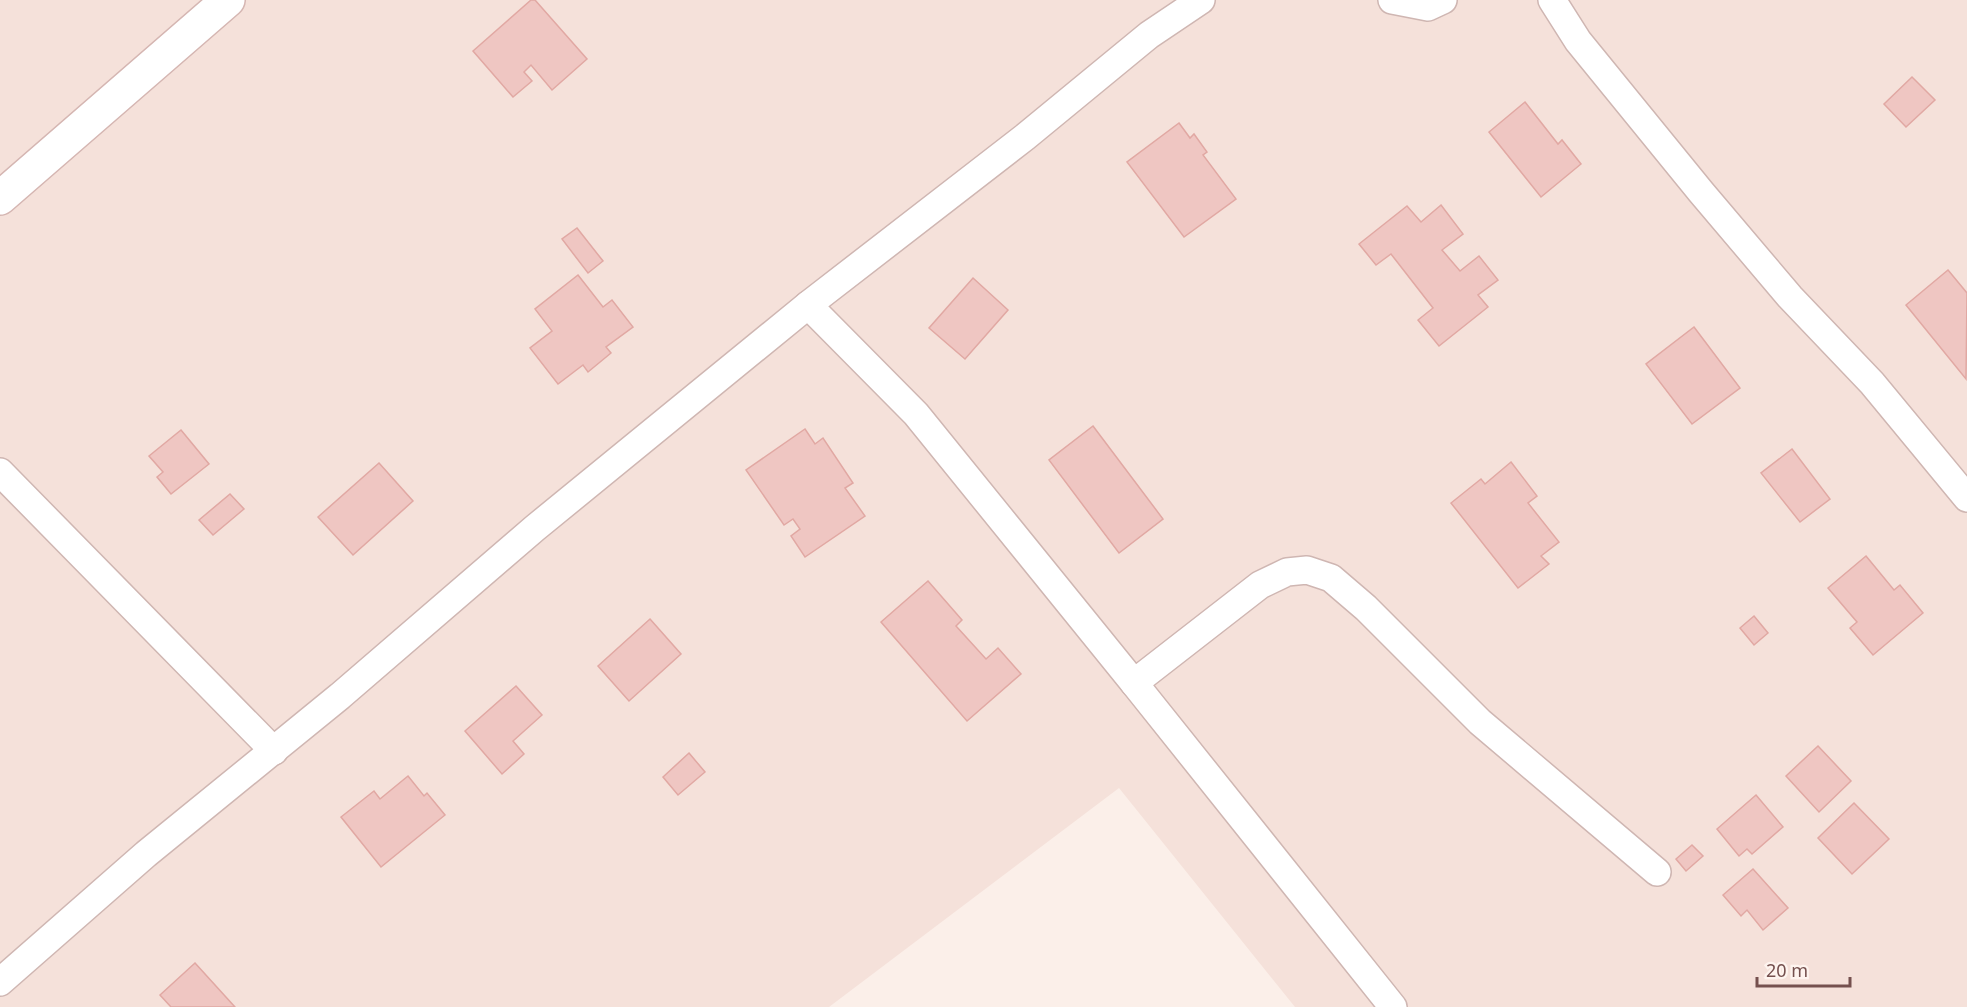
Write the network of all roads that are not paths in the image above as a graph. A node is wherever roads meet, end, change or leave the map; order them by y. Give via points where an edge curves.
1 (228, 0) edge
2 (1201, 0) edge
3 (1392, 0) edge
4 (1443, 0) edge
5 (1552, 0) edge
6 (0, 198) edge
7 (808, 305) junction
8 (0, 472) edge
9 (1967, 498) edge
10 (1134, 683) junction
11 (273, 751) junction
12 (1657, 872) dead end
13 (0, 982) edge
14 (1393, 1007) edge

1 - 6 main road
2 - 7 street via 1149,35
3 - 4 street via 1428,7
5 - 9 street via 1578,41 1701,192 1790,297 1872,384
7 - 10 street via 916,414
7 - 11 street via 535,528
8 - 11 street
10 - 12 street via 1260,585 1287,572 1307,570 1331,578 1480,722
10 - 14 street
11 - 13 street

